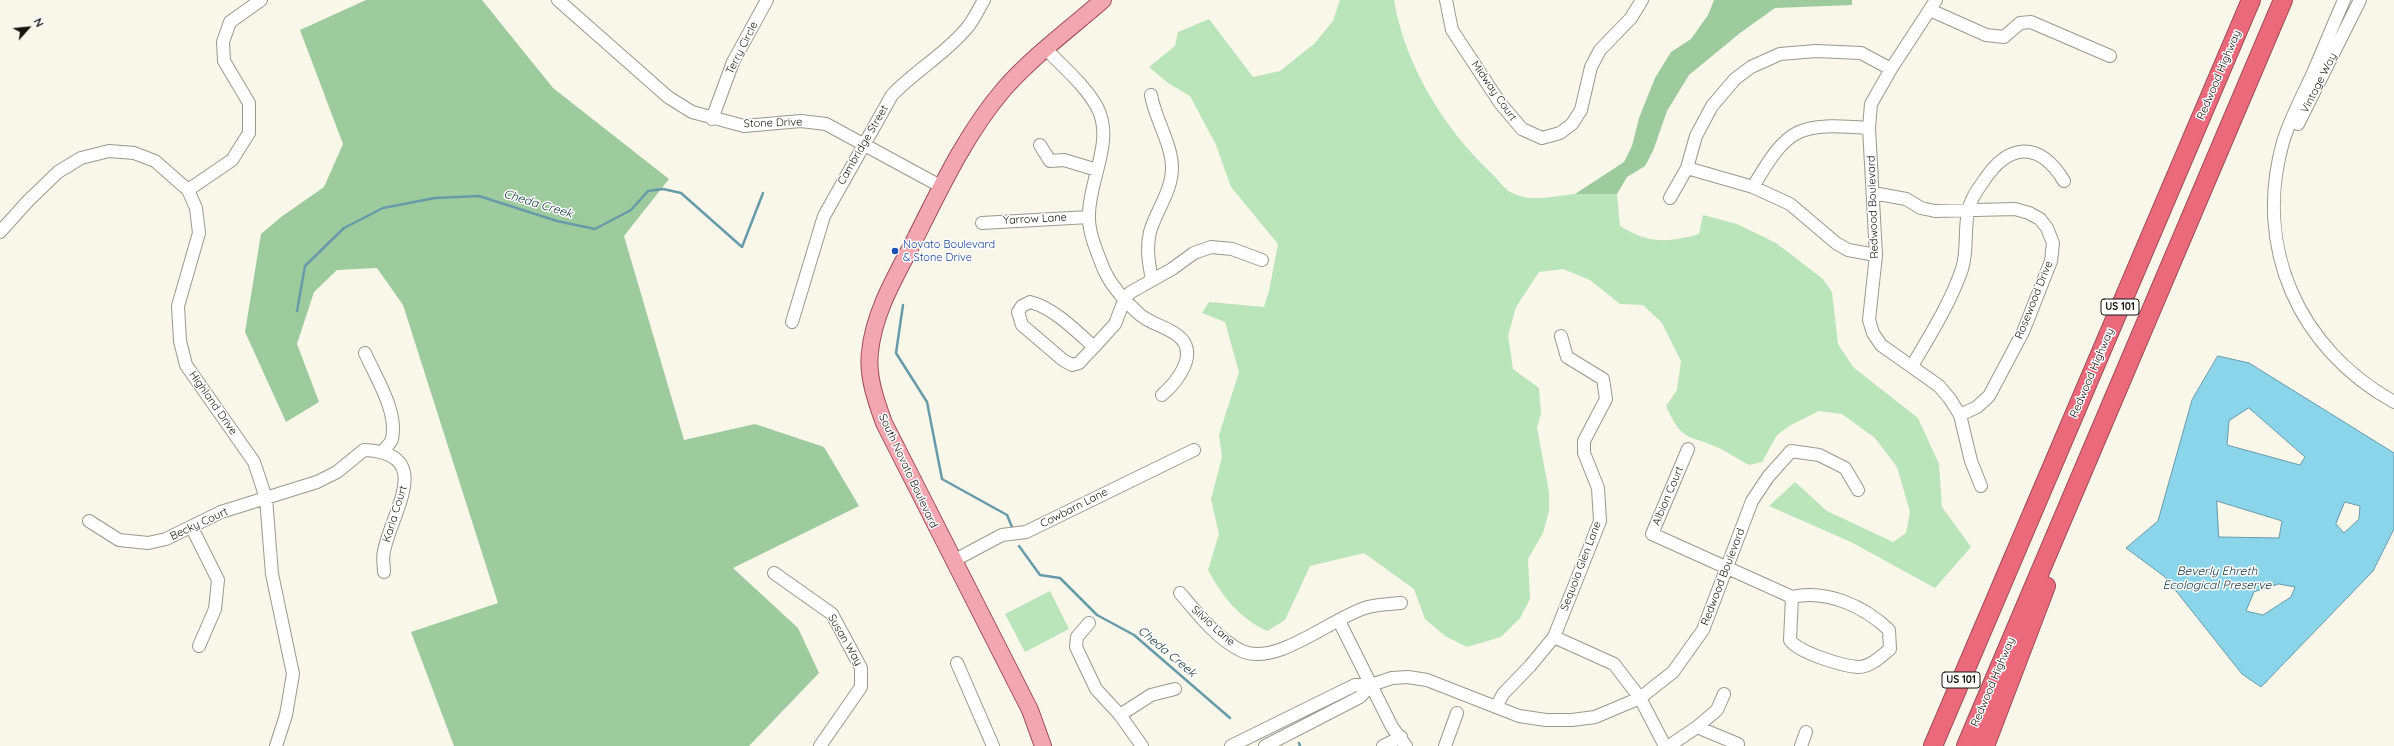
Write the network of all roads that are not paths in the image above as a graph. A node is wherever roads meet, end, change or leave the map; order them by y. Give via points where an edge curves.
1 (261, 0) edge
2 (558, 0) edge
3 (767, 0) edge
4 (984, 0) edge
5 (1104, 0) edge
6 (1446, 0) edge
7 (1642, 0) edge
8 (2251, 0) edge
9 (2283, 0) edge
10 (2344, 0) edge
11 (2360, 0) edge
12 (1933, 5) edge
13 (1046, 49) junction
14 (2110, 56) dead end
15 (1891, 69) junction
16 (1151, 95) dead end
17 (712, 119) junction
18 (1869, 128) junction
19 (864, 143) junction
20 (1040, 145) dead end
21 (2278, 167) junction
22 (1687, 168) junction
23 (1097, 170) junction
24 (2064, 181) dead end
25 (942, 187) junction
26 (1753, 187) junction
27 (188, 190) junction
28 (1873, 193) junction
29 (1670, 198) dead end
30 (1968, 212) junction
31 (1088, 217) junction
32 (982, 223) dead end
33 (0, 232) edge
34 (1876, 255) junction
35 (1262, 260) dead end
36 (1152, 280) junction
37 (1126, 298) junction
38 (792, 322) dead end
39 (1561, 336) dead end
40 (1094, 346) junction
41 (366, 353) dead end
42 (1912, 366) junction
43 (1162, 396) dead end
44 (2394, 402) edge
45 (2111, 404) junction
46 (1960, 415) junction
47 (1688, 449) dead end
48 (1194, 450) dead end
49 (383, 451) junction
50 (1981, 486) dead end
51 (1858, 490) dead end
52 (266, 498) junction
53 (89, 521) dead end
54 (192, 528) junction
55 (953, 561) junction
56 (1727, 567) junction
57 (384, 572) dead end
58 (774, 573) dead end
59 (1180, 593) dead end
60 (1792, 597) junction
61 (1402, 602) dead end
62 (1339, 621) junction
63 (1089, 623) dead end
64 (1554, 637) junction
65 (199, 646) dead end
66 (957, 663) dead end
67 (1371, 685) junction
68 (1175, 689) dead end
69 (1724, 694) dead end
70 (1640, 698) junction
71 (1496, 708) junction
72 (1030, 710) junction
73 (1457, 713) dead end
74 (1120, 715) junction
75 (1697, 727) junction
76 (1806, 732) dead end
77 (1404, 741) edge
78 (1738, 744) dead end
79 (276, 746) edge
80 (820, 746) edge
81 (993, 746) edge
82 (1043, 746) edge
83 (1055, 746) edge
84 (1142, 746) edge
85 (1231, 746) edge
86 (1265, 746) edge
87 (1384, 746) edge
88 (1445, 746) edge
89 (1664, 746) edge
90 (1669, 746) edge
91 (1801, 746) edge
92 (1933, 746) edge
93 (1966, 746) edge
94 (1985, 746) edge

1 - 27 street via 230,22 223,42 224,61 249,103 249,133 232,160
2 - 17 street, Stone Drive via 668,97 692,112
3 - 17 street, Terry Circle via 733,62
4 - 19 street, Cambridge Street via 975,17 957,40 906,80 892,95
5 - 13 main road, South Novato Boulevard
6 - 7 street, Midway Court via 1452,30 1500,102 1522,129 1542,138 1560,133 1572,124 1581,110 1591,67 1600,50 1631,18
8 - 92 highway, Redwood Highway / US 101
9 - 45 highway, Redwood Highway / US 101
10 - 21 street, Vintage Way via 2284,141
11 - 21 street, Vintage Way
12 - 14 street via 1986,34 2004,37 2020,23 2031,22
12 - 15 street, Redwood Boulevard
13 - 23 street via 1089,94 1098,109 1103,123 1103,141
13 - 25 main road, South Novato Boulevard via 1004,90 981,120
15 - 18 street, Redwood Boulevard via 1871,104
15 - 22 street via 1861,53 1816,51 1780,54 1765,60 1736,79 1712,106 1696,136
16 - 36 street via 1172,168 1171,183 1150,232 1147,254
17 - 19 street, Stone Drive via 744,126 801,121 826,124
18 - 26 street via 1825,125 1808,128 1782,144
18 - 28 street, Redwood Boulevard
19 - 25 street, Stone Drive
19 - 38 street, Cambridge Street via 824,216
20 - 23 street via 1050,161 1064,160
21 - 44 street, Vintage Way via 2274,202 2276,237 2283,270 2297,305 2318,338 2342,365 2366,385
22 - 26 street
22 - 29 street
23 - 31 street
24 - 30 street via 2055,166 2034,153 2022,151 2007,155 1994,165 1973,196
25 - 55 main road, South Novato Boulevard via 888,290 876,320 870,353 871,378 884,423
26 - 34 street via 1790,204 1848,250
27 - 33 street, Highland Drive via 155,161 134,153 109,151 81,158 58,172
27 - 52 street, Highland Drive via 196,208 199,233 178,306 180,341 186,365 254,462
28 - 30 street, Rosewood Drive via 1906,199 1921,208 1935,211
28 - 34 street, Redwood Boulevard
30 - 42 street via 1966,251 1962,268 1948,304
30 - 46 street, Rosewood Drive via 2015,209 2029,212 2040,219 2047,228 2053,243 2051,261 2024,332 1988,396 1977,407
31 - 32 street, Yarrow Lane
31 - 37 street via 1097,253 1108,279
34 - 42 street, Redwood Boulevard via 1870,326 1881,345
35 - 36 street via 1232,249 1211,247 1194,253
36 - 37 street via 1131,292
37 - 40 street via 1115,324
37 - 43 street via 1138,313 1178,335 1185,343 1187,355 1184,368 1174,385
39 - 64 street, Sequoia Glen Lane via 1567,357 1603,379 1606,400 1584,441 1584,453 1598,488 1600,521
40 - 40 street via 1079,363 1072,365 1022,325 1018,312 1022,306 1030,302 1038,304
41 - 49 street via 386,400 393,425 392,441
42 - 46 street, Redwood Boulevard via 1939,386
45 - 93 highway, Redwood Highway / US 101
45 - 94 highway via 2023,651
46 - 50 street, Redwood Boulevard via 1970,461
47 - 56 street, Albion Court via 1652,534
48 - 55 street, Cowbarn Lane via 1026,532 1002,535
49 - 52 street via 364,450 338,472 317,482
49 - 57 street, Karla Court via 395,456 404,470 406,484 384,551
51 - 56 street, Redwood Boulevard via 1845,468 1819,455 1791,451 1768,476 1752,501
52 - 54 street, Becky Court via 221,512
52 - 79 street, Highland Drive via 272,574 293,674 286,715
53 - 54 street, Becky Court via 119,540 148,543 166,539
54 - 65 street via 218,580 215,609
55 - 72 main road, South Novato Boulevard
56 - 60 street
56 - 70 street, Redwood Boulevard via 1703,630 1673,672
58 - 80 street, Susan Way via 832,614 861,668 861,687
59 - 62 street, Silvio Lane via 1227,641 1243,651 1256,654 1278,650
60 - 60 street via 1790,640 1806,653 1859,667 1874,663 1890,649 1889,630 1874,616 1824,595 1806,594
61 - 62 street, Silvio Lane via 1368,607
62 - 67 street
63 - 74 street via 1078,637 1076,646 1096,689
64 - 70 street via 1614,664
64 - 71 street, Sequoia Glen Lane via 1503,694
66 - 81 street
67 - 71 street, Redwood Boulevard via 1392,678 1427,680
67 - 77 street via 1392,727
67 - 85 street, Redwood Boulevard via 1355,685
67 - 86 street, Redwood Boulevard via 1360,697
68 - 74 street via 1151,695
69 - 75 street via 1717,710
70 - 71 street, Redwood Boulevard via 1595,717 1572,720 1519,716
70 - 89 street
72 - 82 main road, South Novato Boulevard
72 - 83 main road, South Novato Boulevard via 1048,732
73 - 88 street
74 - 84 street
75 - 78 street
75 - 90 street
76 - 91 street
77 - 87 street

